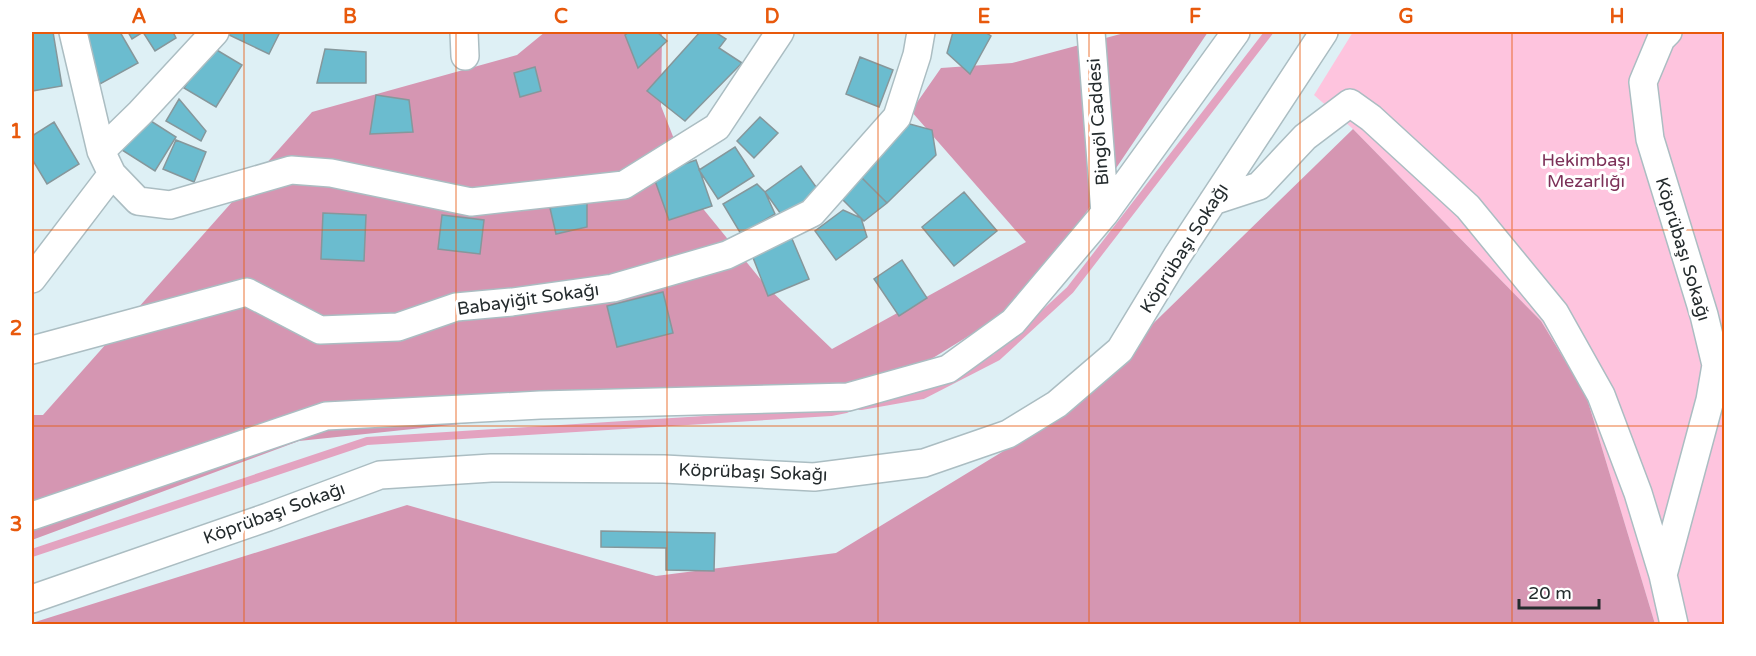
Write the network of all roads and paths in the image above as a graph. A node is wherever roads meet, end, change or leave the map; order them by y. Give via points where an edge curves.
1 (73, 32) edge
2 (215, 32) edge
3 (780, 32) edge
4 (921, 32) edge
5 (1091, 32) edge
6 (1236, 32) edge
7 (1324, 32) edge
8 (1668, 32) edge
9 (107, 163) junction
10 (1213, 201) junction
11 (1105, 213) junction
12 (32, 279) edge
13 (32, 350) edge
14 (32, 516) edge
15 (1663, 575) junction
16 (32, 599) edge
17 (1674, 624) edge

1 - 9 street
2 - 9 street via 140,113
3 - 9 street via 717,127 624,185 471,202 330,173 291,170 170,205 138,201
4 - 13 street, Babayiğit Sokağı via 897,117 812,213 727,255 614,288 456,307 398,327 320,330 247,292
5 - 11 street, Bingöl Caddesi
6 - 11 street
7 - 10 street, Köprübaşı Sokağı
8 - 15 street, Köprübaşı Sokağı via 1661,39 1643,82 1650,139 1716,365
9 - 12 street
10 - 15 street via 1259,186 1305,137 1350,103 1371,118 1468,207 1555,313 1601,396 1638,493
10 - 16 street, Köprübaşı Sokağı via 1120,350 1057,404 1008,434 924,463 814,477 664,469 491,468 380,474
11 - 14 street via 1013,322 948,369 848,397 540,405 326,416
15 - 17 street

